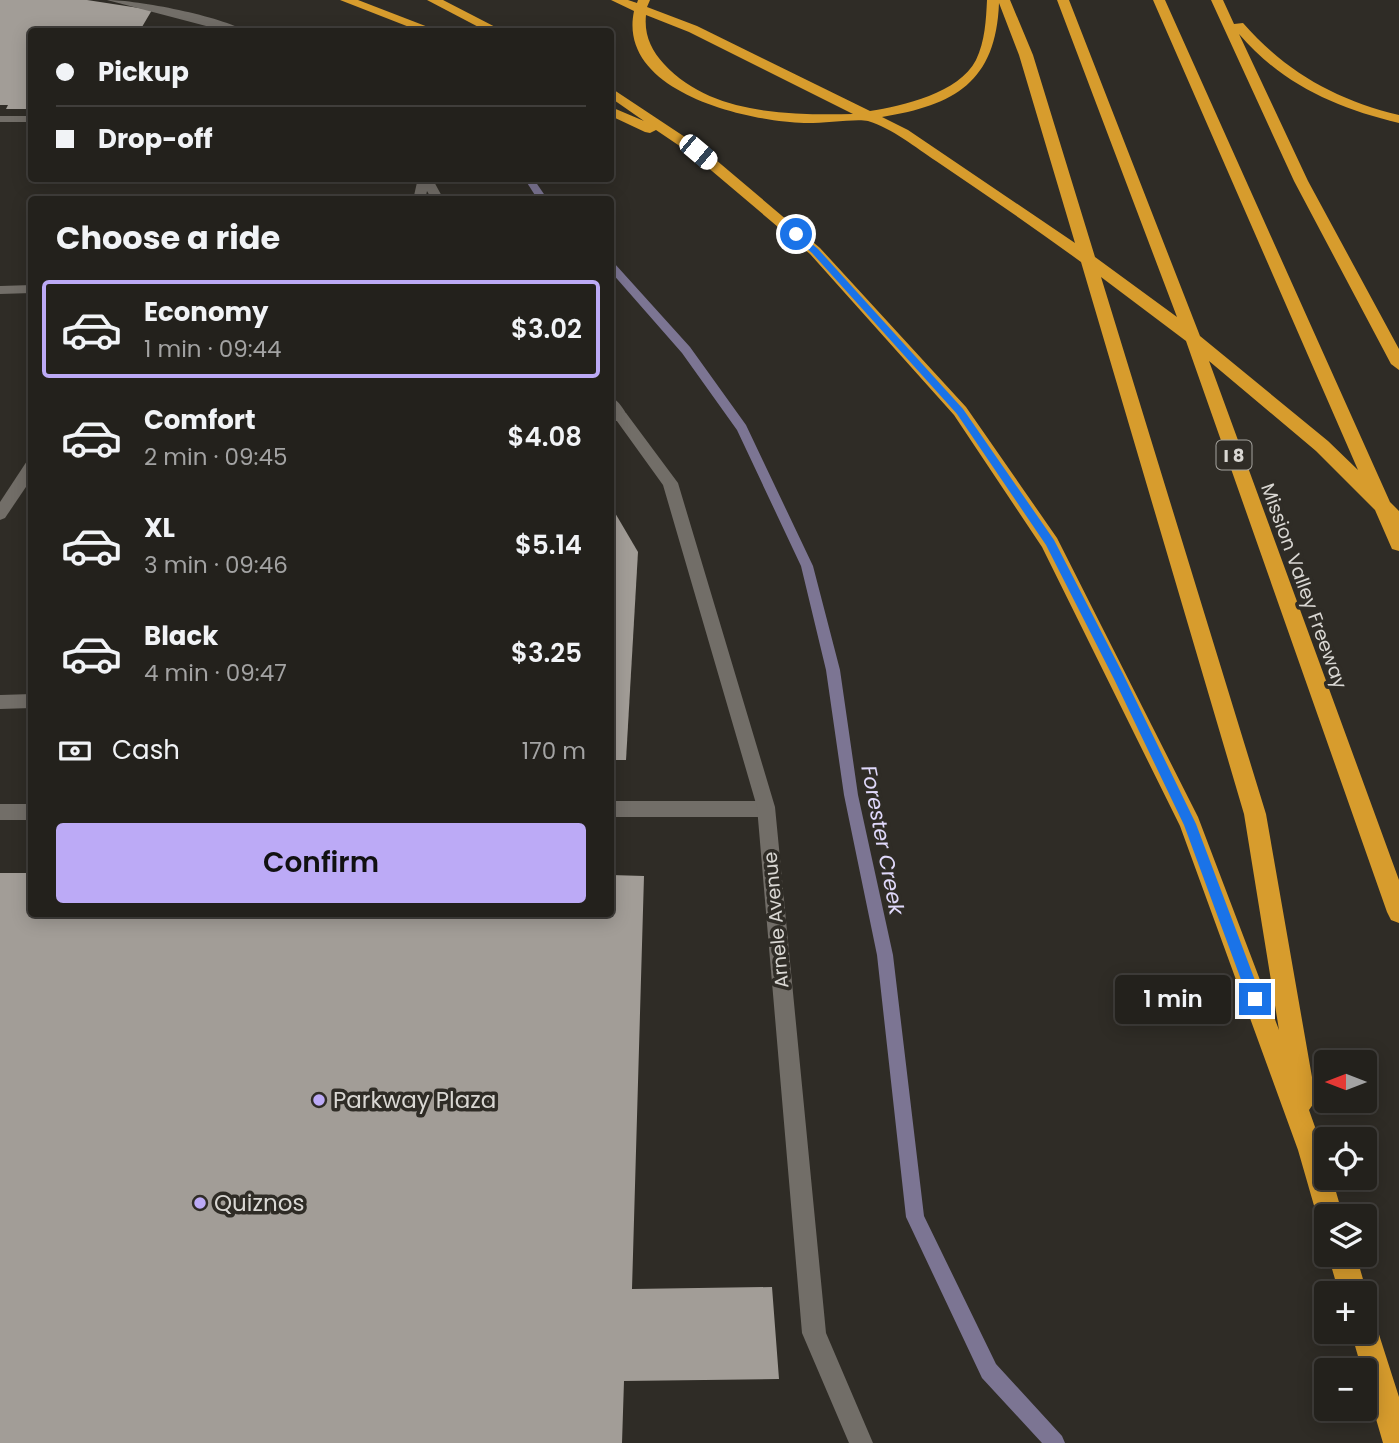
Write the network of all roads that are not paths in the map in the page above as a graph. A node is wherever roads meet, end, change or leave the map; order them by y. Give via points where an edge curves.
1 (111, 0) edge
2 (346, 0) edge
3 (433, 0) edge
4 (617, 0) edge
5 (644, 0) edge
6 (993, 0) edge
7 (1004, 0) edge
8 (1063, 0) edge
9 (1159, 0) edge
10 (1218, 0) edge
11 (229, 28) edge
12 (424, 28) edge
13 (491, 28) edge
14 (614, 94) edge
15 (614, 112) edge
16 (1399, 119) edge
17 (0, 120) edge
18 (28, 120) edge
19 (698, 152) junction
20 (28, 289) edge
21 (0, 290) edge
22 (1399, 364) edge
23 (616, 410) edge
24 (28, 469) edge
25 (8, 490) edge
26 (0, 514) edge
27 (1399, 523) edge
28 (1399, 544) edge
29 (28, 701) edge
30 (0, 702) edge
31 (766, 808) junction
32 (614, 809) edge
33 (28, 811) edge
34 (0, 812) edge
35 (1399, 912) edge
36 (1311, 1150) junction
37 (1327, 1204) edge
38 (1369, 1344) edge
39 (861, 1443) edge
40 (1398, 1443) edge

1 - 11 street
2 - 12 highway
3 - 13 highway
4 - 27 highway via 693,29 903,133 1030,217 1187,333 1322,446
5 - 6 highway via 638,13 642,43 665,75 716,103 748,113 820,120 894,112 956,88 973,74 986,52
7 - 36 highway via 1026,55 1255,814
8 - 35 highway, Mission Valley Freeway / I 8 via 1177,294
9 - 28 highway
10 - 16 highway via 1256,49 1281,71 1350,106
10 - 22 highway via 1301,181
14 - 19 highway
15 - 19 highway
17 - 18 street
19 - 36 highway via 815,251 960,411 1050,543 1190,824
20 - 21 street
23 - 31 street, Arnele Avenue via 670,483
24 - 25 street
25 - 26 street
29 - 30 street
31 - 32 street
31 - 39 street, Arnele Avenue via 814,1332
33 - 34 street
36 - 37 highway
38 - 40 highway

